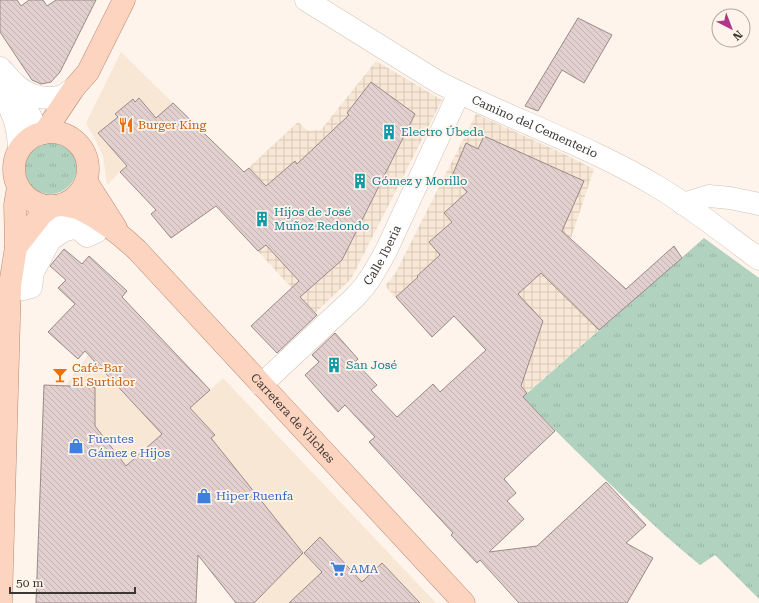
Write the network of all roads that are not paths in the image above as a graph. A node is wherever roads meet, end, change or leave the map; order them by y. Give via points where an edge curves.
1 (124, 0) edge
2 (306, 0) edge
3 (81, 80) junction
4 (3, 82) edge
5 (459, 93) junction
6 (42, 134) junction
7 (71, 139) junction
8 (19, 150) junction
9 (86, 181) junction
10 (18, 187) junction
11 (683, 204) junction
12 (759, 204) edge
13 (56, 206) junction
14 (120, 234) junction
15 (16, 247) junction
16 (759, 259) edge
17 (261, 385) junction
18 (1, 603) edge
19 (464, 603) edge

1 - 3 main road
2 - 5 street, Camino del Cementerio
3 - 4 street via 65,95 47,98
3 - 6 main road
3 - 7 main road via 84,91 72,120
4 - 6 street
4 - 8 street via 15,121
5 - 11 street, Camino del Cementerio via 582,147 657,186
5 - 17 street, Calle Iberia via 390,243 365,287
6 - 7 main road via 58,133
6 - 8 main road via 30,139
7 - 9 main road via 81,148 87,160
8 - 10 main road via 14,170
9 - 13 main road via 69,202
9 - 14 main road, Carretera de Vilches
10 - 13 main road via 31,201 43,206
10 - 15 main road via 15,205
11 - 12 street via 709,196
11 - 16 street, Camino del Cementerio
13 - 14 main road, Carretera de Vilches via 80,209
13 - 15 main road via 41,215
14 - 17 main road, Carretera de Vilches
15 - 18 main road via 10,285
17 - 19 main road, Carretera de Vilches

